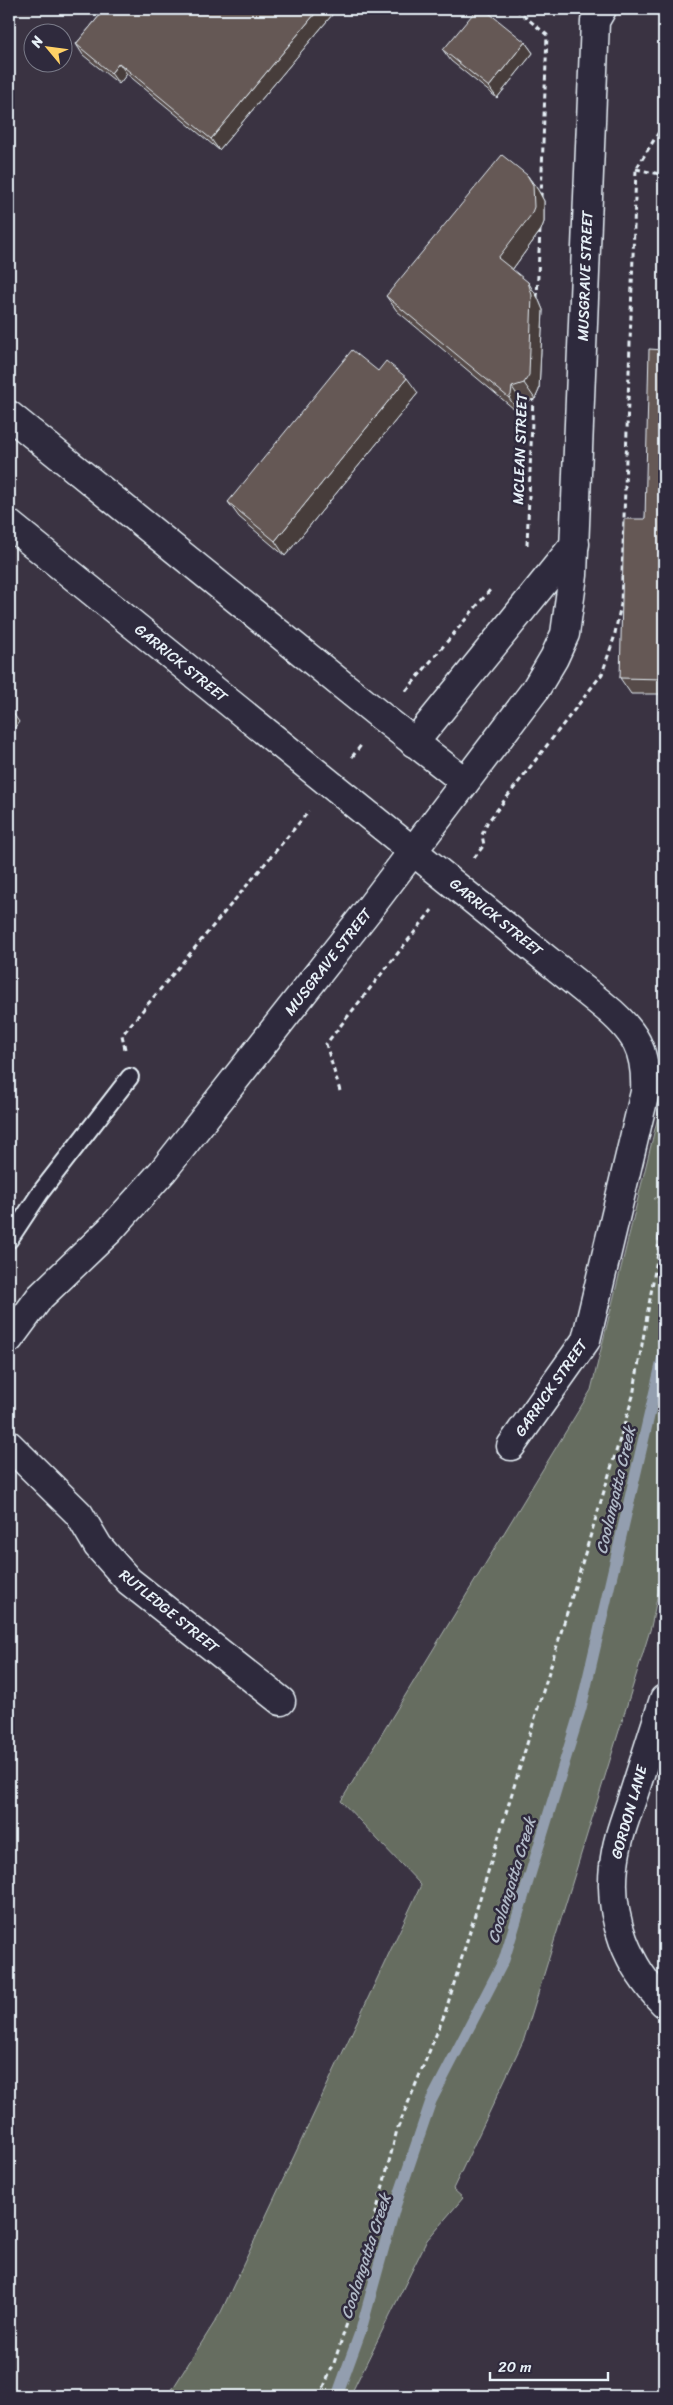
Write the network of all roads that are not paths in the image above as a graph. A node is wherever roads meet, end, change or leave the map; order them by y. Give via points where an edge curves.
1 (602, 9) edge
2 (9, 415) edge
3 (9, 524) edge
4 (575, 544) junction
5 (414, 743) junction
6 (466, 782) junction
7 (413, 850) junction
8 (130, 1077) dead end
9 (9, 1240) edge
10 (9, 1339) edge
11 (9, 1445) edge
12 (511, 1446) dead end
13 (664, 1699) edge
14 (281, 1701) dead end
15 (664, 2003) edge

1 - 4 street, MUSGRAVE STREET via 594,31
2 - 5 street via 378,723
3 - 7 street, GARRICK STREET
4 - 5 street
4 - 6 street, MUSGRAVE STREET via 565,634 535,690
5 - 6 street
6 - 7 street, MUSGRAVE STREET
7 - 10 street, MUSGRAVE STREET via 163,1171 110,1230 40,1297
7 - 12 street, GARRICK STREET via 617,1016 637,1041 644,1056 645,1092 586,1340
8 - 9 lane via 40,1193
11 - 14 street, RUTLEDGE STREET via 78,1514 102,1552 129,1581
13 - 15 street, GORDON LANE via 620,1834 612,1888 620,1933 630,1958

